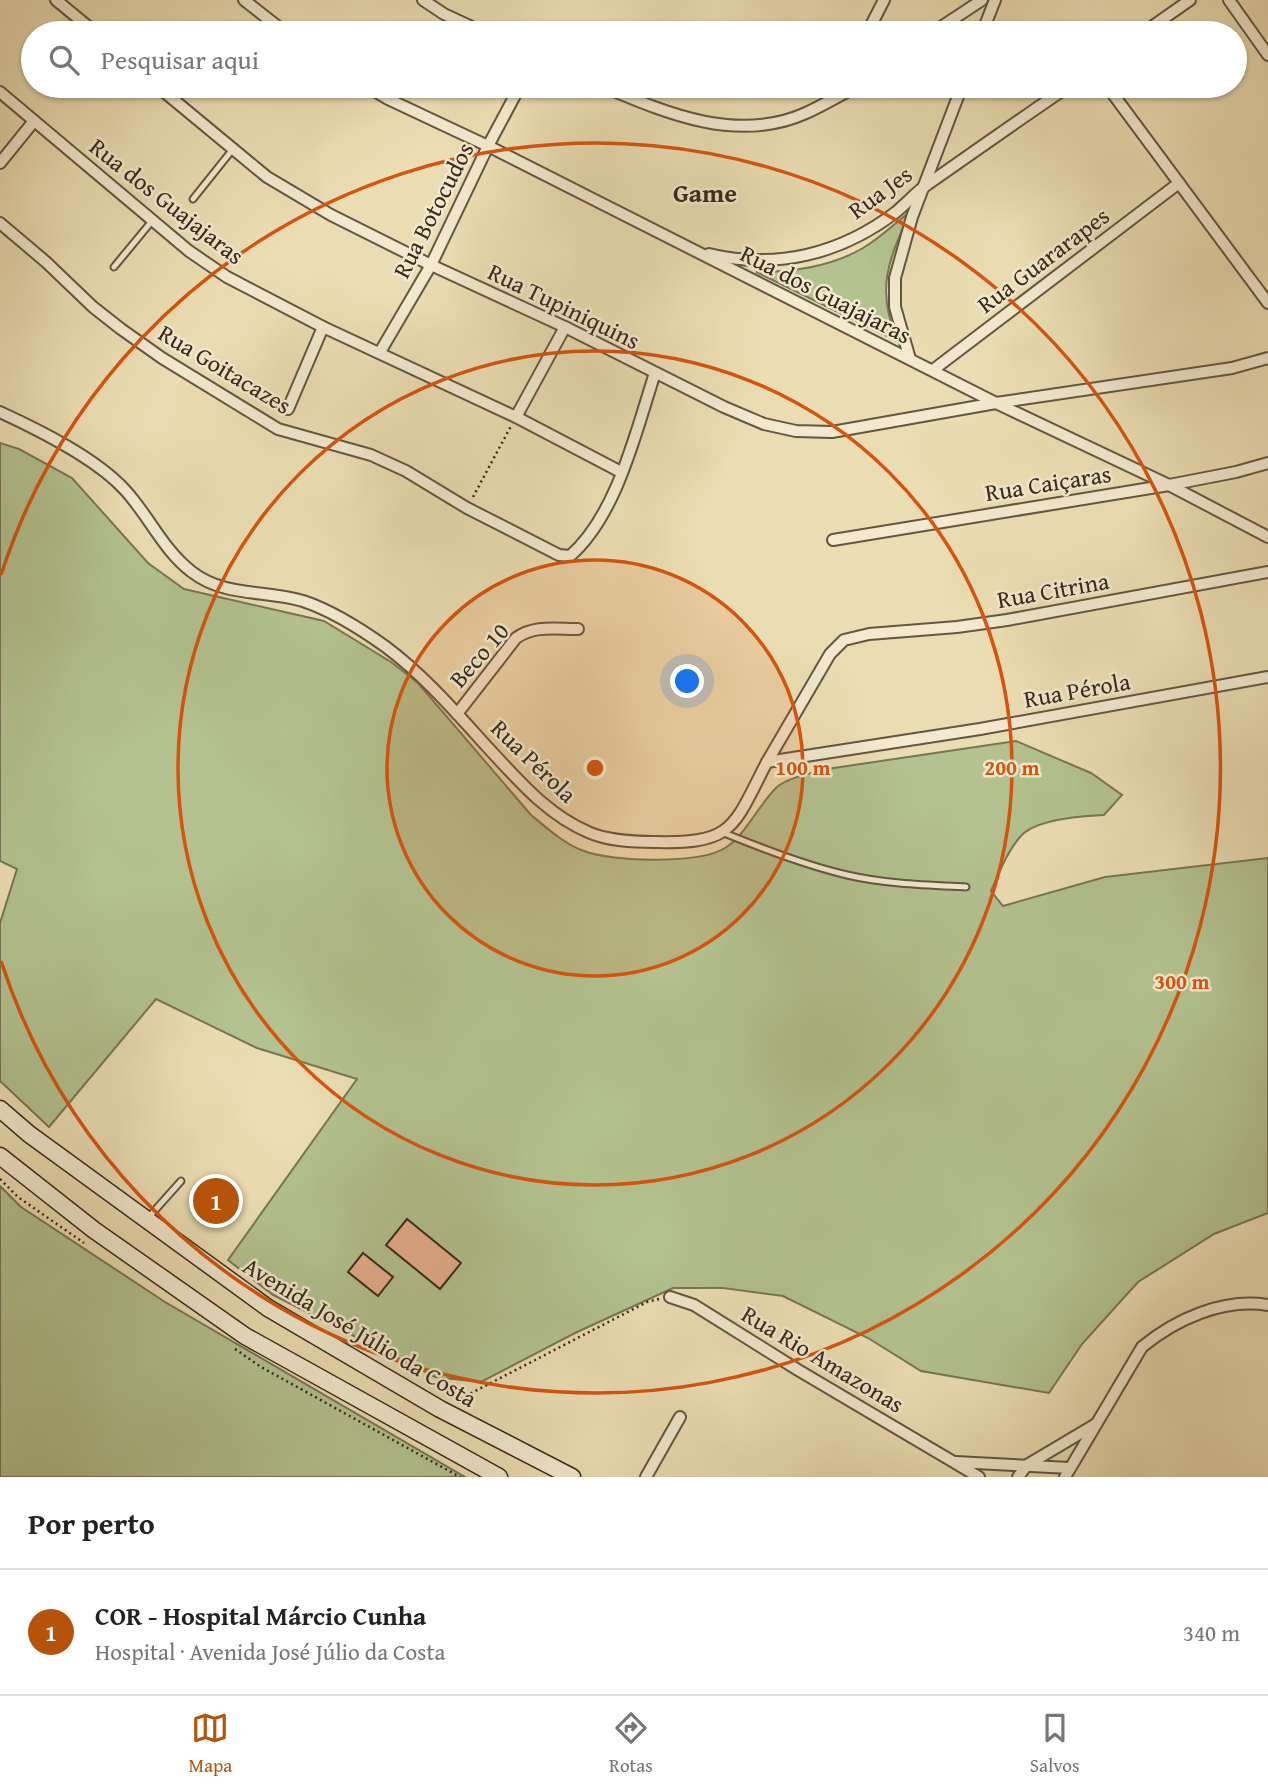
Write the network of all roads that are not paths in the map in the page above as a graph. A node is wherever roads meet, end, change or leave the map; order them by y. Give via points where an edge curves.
1 (56, 0) edge
2 (244, 0) edge
3 (423, 0) edge
4 (884, 0) edge
5 (982, 0) edge
6 (995, 0) edge
7 (1190, 0) edge
8 (1229, 0) edge
9 (81, 21) edge
10 (271, 21) edge
11 (460, 21) edge
12 (873, 21) edge
13 (950, 21) edge
14 (987, 21) edge
15 (1160, 21) edge
16 (1244, 21) edge
17 (1247, 25) edge
18 (1268, 54) edge
19 (0, 92) edge
20 (171, 98) edge
21 (386, 98) edge
22 (514, 98) edge
23 (634, 98) edge
24 (830, 98) edge
25 (957, 98) edge
26 (1052, 98) edge
27 (1116, 98) edge
28 (34, 121) junction
29 (488, 146) junction
30 (233, 149) junction
31 (0, 163) edge
32 (1179, 183) junction
33 (923, 187) junction
34 (192, 199) dead end
35 (152, 221) junction
36 (0, 223) edge
37 (691, 250) junction
38 (431, 265) junction
39 (114, 267) dead end
40 (1268, 303) edge
41 (323, 327) junction
42 (565, 327) junction
43 (380, 352) junction
44 (1268, 358) edge
45 (910, 359) junction
46 (933, 370) junction
47 (655, 373) junction
48 (996, 403) junction
49 (288, 409) dead end
50 (0, 412) edge
51 (516, 417) junction
52 (1268, 463) edge
53 (621, 472) junction
54 (1169, 485) junction
55 (1268, 537) edge
56 (833, 540) dead end
57 (1268, 572) edge
58 (578, 629) dead end
59 (1268, 677) edge
60 (457, 714) junction
61 (767, 762) junction
62 (723, 833) junction
63 (966, 887) dead end
64 (0, 1109) edge
65 (0, 1156) edge
66 (181, 1181) dead end
67 (146, 1221) junction
68 (670, 1297) road end
69 (1268, 1305) edge
70 (680, 1418) dead end
71 (1098, 1423) junction
72 (953, 1462) junction
73 (1027, 1465) junction
74 (1068, 1473) edge
75 (499, 1477) edge
76 (572, 1477) edge
77 (646, 1477) edge
78 (979, 1477) edge
79 (1018, 1477) edge

1 - 9 street
2 - 10 street
3 - 11 street
4 - 12 street
5 - 13 street
6 - 14 street
7 - 15 street
8 - 16 street
17 - 18 street
19 - 28 street, Rua dos Guajajaras
20 - 30 street, Rua Tupiniquins
21 - 29 street, Rua dos Guajajaras
22 - 29 street, Rua Botocudos
23 - 24 street via 694,121 738,128 805,114
25 - 33 street
26 - 33 street, Rua Jes
27 - 32 street
28 - 31 street
28 - 35 street, Rua dos Guajajaras
29 - 37 street, Rua dos Guajajaras
29 - 38 street, Rua Botocudos
30 - 34 lane
30 - 38 street, Rua Tupiniquins via 267,177 331,215
32 - 40 street
32 - 46 street, Rua Guararapes
33 - 37 street, Rua Jes via 895,212 828,250 766,262
33 - 45 street via 895,278 895,307
35 - 39 lane
35 - 41 street, Rua dos Guajajaras via 227,277
36 - 53 street, Rua Goitacazes via 121,329 278,429 371,455 546,550 570,556 607,505
37 - 45 street, Rua dos Guajajaras
38 - 42 street, Rua Tupiniquins
38 - 43 street, Rua Botocudos
41 - 43 street, Rua dos Guajajaras
41 - 49 street
42 - 47 street, Rua Tupiniquins
42 - 51 street
43 - 51 street, Rua dos Guajajaras
44 - 48 street, Rua Tupiniquins via 1232,368
45 - 46 street, Rua dos Guajajaras
46 - 48 street, Rua dos Guajajaras
47 - 48 street, Rua Tupiniquins via 754,420 796,431 832,432
47 - 53 street
48 - 54 street, Rua dos Guajajaras
50 - 60 street, Rua Pérola via 103,470 192,572 216,586 302,601 340,617 418,673
51 - 53 street, Rua dos Guajajaras
52 - 54 street, Rua Caiçaras
54 - 55 street, Rua dos Guajajaras
54 - 56 street, Rua Caiçaras
57 - 61 street, Rua Citrina via 1007,620 844,640 830,654
58 - 60 street, Beco 10 via 525,631
59 - 61 street, Rua Pérola
60 - 62 street, Rua Pérola via 523,786 556,815 589,833 629,842 674,843
61 - 62 street via 740,813
62 - 63 lane via 848,875
64 - 67 main road, Avenida José Júlio da Costa
65 - 75 main road via 93,1230 245,1336
66 - 67 lane
67 - 76 main road, Avenida José Júlio da Costa via 268,1308 440,1409
68 - 72 street, Rua Rio Amazonas via 694,1305
69 - 71 street via 1222,1306 1159,1332 1130,1363
70 - 77 street
71 - 73 street
71 - 74 street
72 - 73 street, Rua Rio Amazonas
72 - 78 street, Rua Rio Amazonas
73 - 74 street, Rua Rio Amazonas
73 - 79 street

